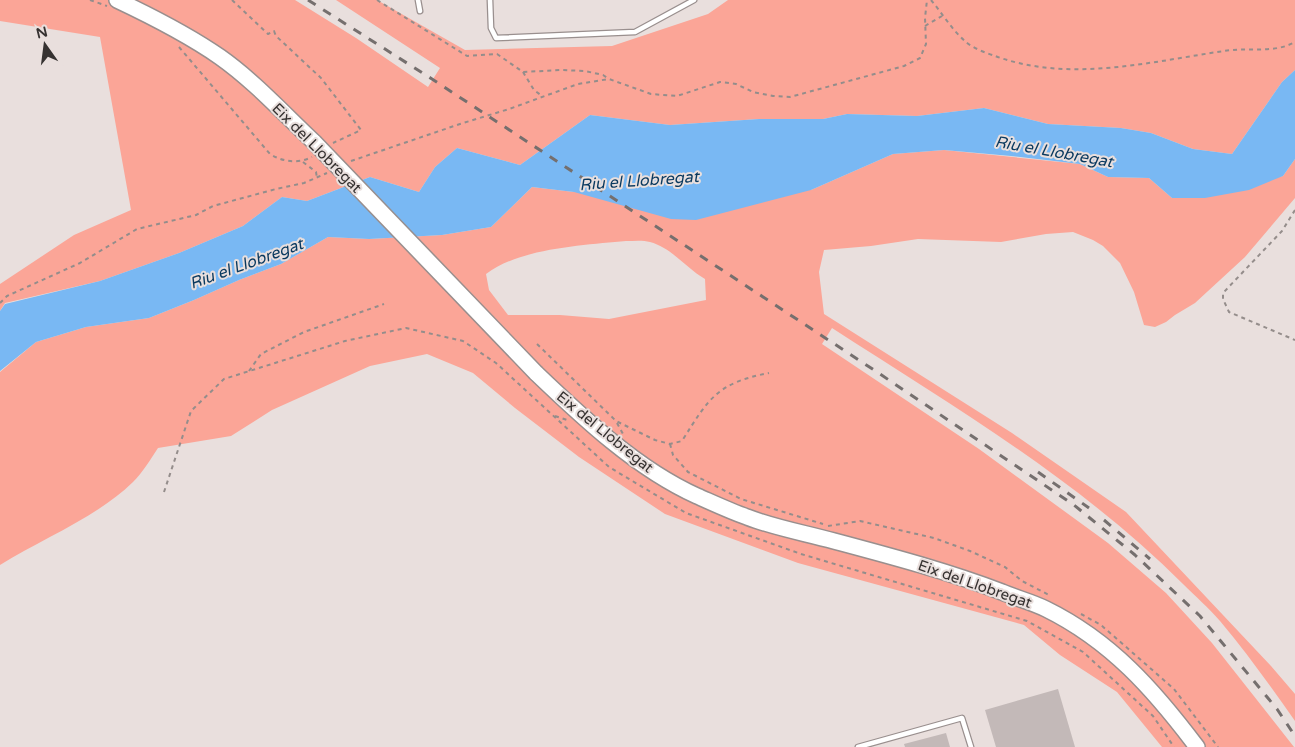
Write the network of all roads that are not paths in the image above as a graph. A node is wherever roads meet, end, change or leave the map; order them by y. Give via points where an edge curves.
1 (117, 0) edge
2 (418, 0) edge
3 (490, 0) edge
4 (694, 0) edge
5 (420, 11) dead end
6 (858, 747) edge
7 (971, 747) edge
8 (1197, 747) edge

1 - 8 highway, Eix del Llobregat, bridge via 165,22 221,57 257,88 536,373 575,410 650,469 695,495 748,518 970,580 1046,609 1092,638 1134,671
2 - 5 lane
3 - 4 lane via 491,28 496,38 634,32
6 - 7 lane via 962,718

